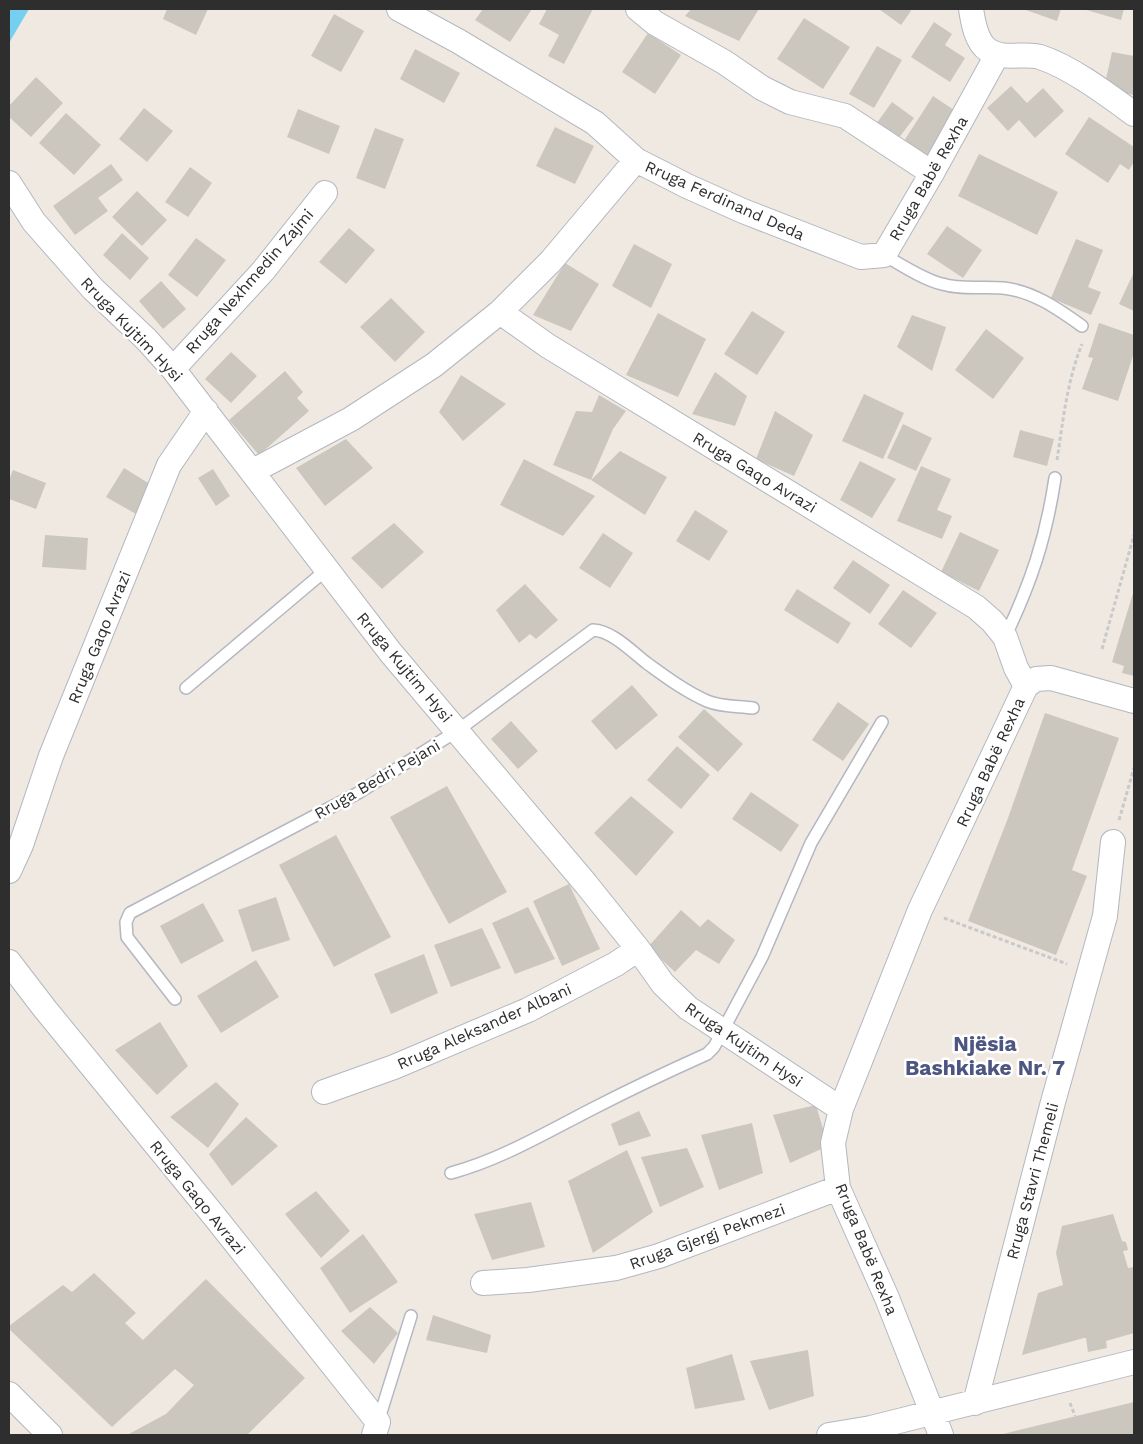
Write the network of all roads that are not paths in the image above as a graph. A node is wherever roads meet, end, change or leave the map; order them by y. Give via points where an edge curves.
1 (399, 9) edge
2 (638, 9) edge
3 (971, 9) edge
4 (997, 55) junction
5 (1134, 114) edge
6 (636, 160) junction
7 (932, 173) junction
8 (9, 183) edge
9 (325, 193) dead end
10 (884, 255) junction
11 (500, 312) junction
12 (1082, 326) road end
13 (173, 369) junction
14 (206, 411) junction
15 (253, 471) junction
16 (1055, 478) road end
17 (326, 570) junction
18 (1005, 637) junction
19 (1026, 686) junction
20 (186, 688) dead end
21 (1134, 700) edge
22 (753, 708) dead end
23 (882, 722) dead end
24 (457, 731) junction
25 (1113, 842) road end
26 (9, 871) edge
27 (638, 948) junction
28 (9, 962) edge
29 (175, 1000) dead end
30 (723, 1030) junction
31 (324, 1092) dead end
32 (841, 1109) junction
33 (451, 1173) dead end
34 (838, 1188) junction
35 (484, 1284) dead end
36 (411, 1316) dead end
37 (1134, 1362) edge
38 (9, 1394) edge
39 (974, 1402) junction
40 (932, 1412) junction
41 (376, 1429) edge
42 (50, 1435) edge
43 (829, 1435) edge
44 (941, 1435) edge

1 - 6 street, Rruga Ferdinand Deda via 595,123
2 - 7 street via 762,88 790,102 845,116
3 - 4 street via 978,38 987,50
4 - 5 street via 1038,56 1080,77
4 - 7 street, Rruga Babë Rexha
6 - 10 street, Rruga Ferdinand Deda via 743,211 861,257
6 - 11 street via 551,261
7 - 10 street, Rruga Babë Rexha
8 - 13 street, Rruga Kujtim Hysi via 34,222 88,283
9 - 13 street, Rruga Nexhmedin Zajmi via 263,270
10 - 12 lane, Rruga Babë Rexha via 941,284 1003,288 1028,294 1056,307
11 - 15 street via 434,365 352,419
11 - 18 street, Rruga Gaqo Avrazi via 548,346 976,607
13 - 14 street, Rruga Kujtim Hysi
14 - 15 street, Rruga Kujtim Hysi
14 - 26 street, Rruga Gaqo Avrazi via 169,465 50,756
15 - 17 street, Rruga Kujtim Hysi
16 - 18 lane via 1044,539 1031,580
17 - 20 lane
17 - 24 street, Rruga Kujtim Hysi
18 - 19 street, Rruga Babë Rexha
19 - 21 street via 1036,679 1051,678
19 - 32 street, Rruga Babë Rexha via 920,910
22 - 24 lane, Rruga Bedri Pejani via 709,702 601,631 593,630
23 - 30 lane via 811,843 762,957
24 - 27 street, Rruga Kujtim Hysi
24 - 29 lane, Rruga Bedri Pejani via 358,794 130,913 126,922 127,937
25 - 39 street, Rruga Stavri Themeli via 1105,916
27 - 30 street, Rruga Kujtim Hysi via 663,984 680,1001
27 - 31 street, Rruga Aleksander Albani via 616,964 528,1010 394,1067
28 - 41 street, Rruga Gaqo Avrazi via 215,1218
30 - 32 street, Rruga Kujtim Hysi
30 - 33 lane via 707,1054 498,1157
32 - 34 street, Rruga Babë Rexha via 833,1142
34 - 35 street, Rruga Gjergj Pekmezi via 668,1253 616,1268
34 - 40 street, Rruga Babë Rexha via 887,1298
36 - 41 lane
37 - 39 street
38 - 42 street
39 - 40 street
40 - 43 street
40 - 44 street, Rruga Babë Rexha

